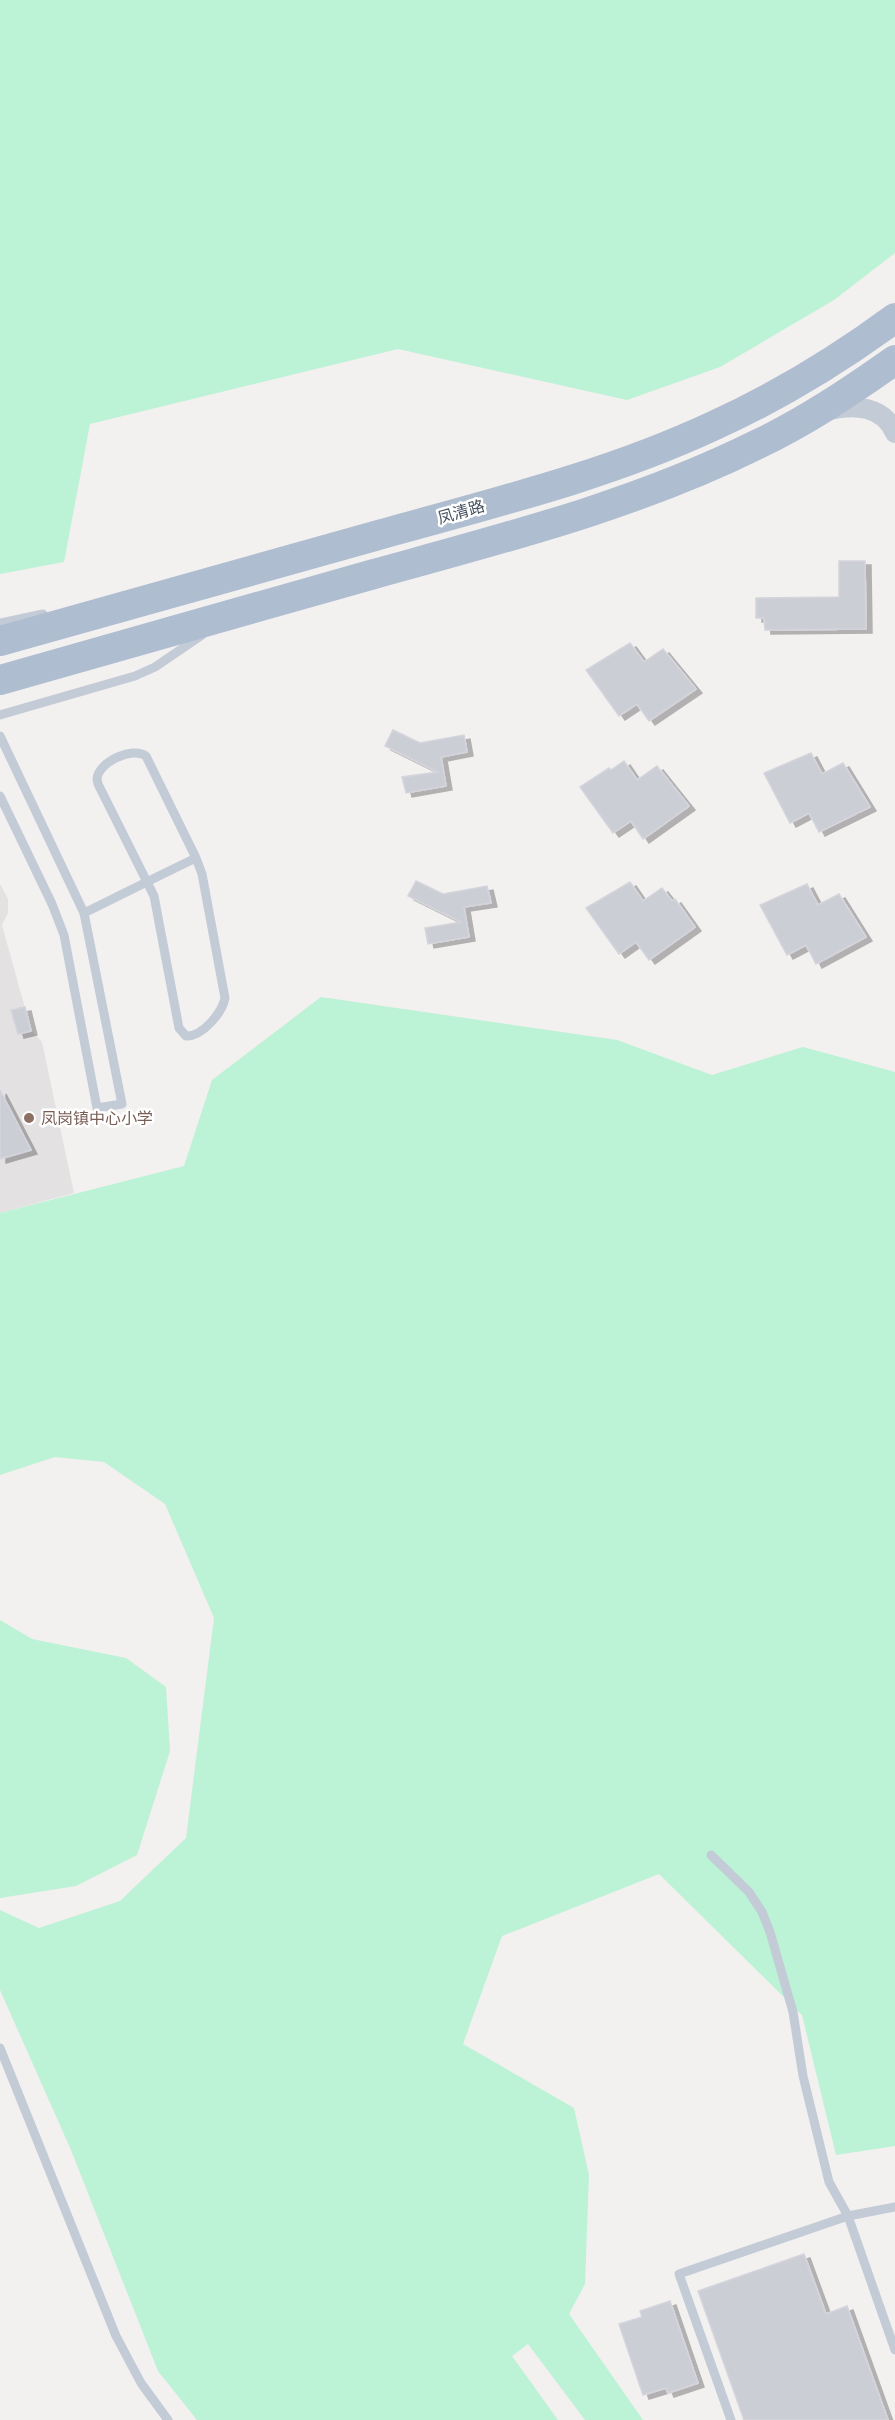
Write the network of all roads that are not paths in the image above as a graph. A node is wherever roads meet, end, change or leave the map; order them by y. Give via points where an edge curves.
1 (895, 318) edge
2 (895, 360) edge
3 (812, 414) junction
4 (895, 433) edge
5 (202, 585) junction
6 (78, 608) dead end
7 (56, 612) dead end
8 (232, 614) junction
9 (0, 622) edge
10 (0, 641) edge
11 (0, 680) edge
12 (0, 715) edge
13 (0, 736) edge
14 (0, 796) edge
15 (196, 858) junction
16 (147, 882) junction
17 (84, 913) junction
18 (711, 1854) dead end
19 (0, 2048) edge
20 (895, 2207) edge
21 (848, 2216) junction
22 (895, 2350) edge
23 (168, 2420) edge
24 (730, 2420) edge

1 - 5 main road, 凤清路 via 768,399 647,453 540,489
2 - 3 main road
3 - 4 street via 856,407 871,410 884,417
3 - 8 main road via 729,458 611,505
5 - 6 lane
5 - 10 main road, 凤清路
7 - 9 lane
8 - 11 main road
8 - 12 lane via 155,667 135,676
13 - 17 lane
14 - 17 lane via 62,928 97,1108 122,1104
15 - 16 lane
15 - 16 lane via 146,756 139,751 131,752 102,767 97,779
15 - 16 lane via 225,998 220,1011 192,1036 186,1036 179,1028 154,896
16 - 17 lane
18 - 21 lane via 749,1892 770,1932 793,2012 803,2076 829,2182
19 - 23 lane via 116,2336 141,2383
20 - 21 lane
21 - 22 lane
21 - 24 lane via 679,2274

